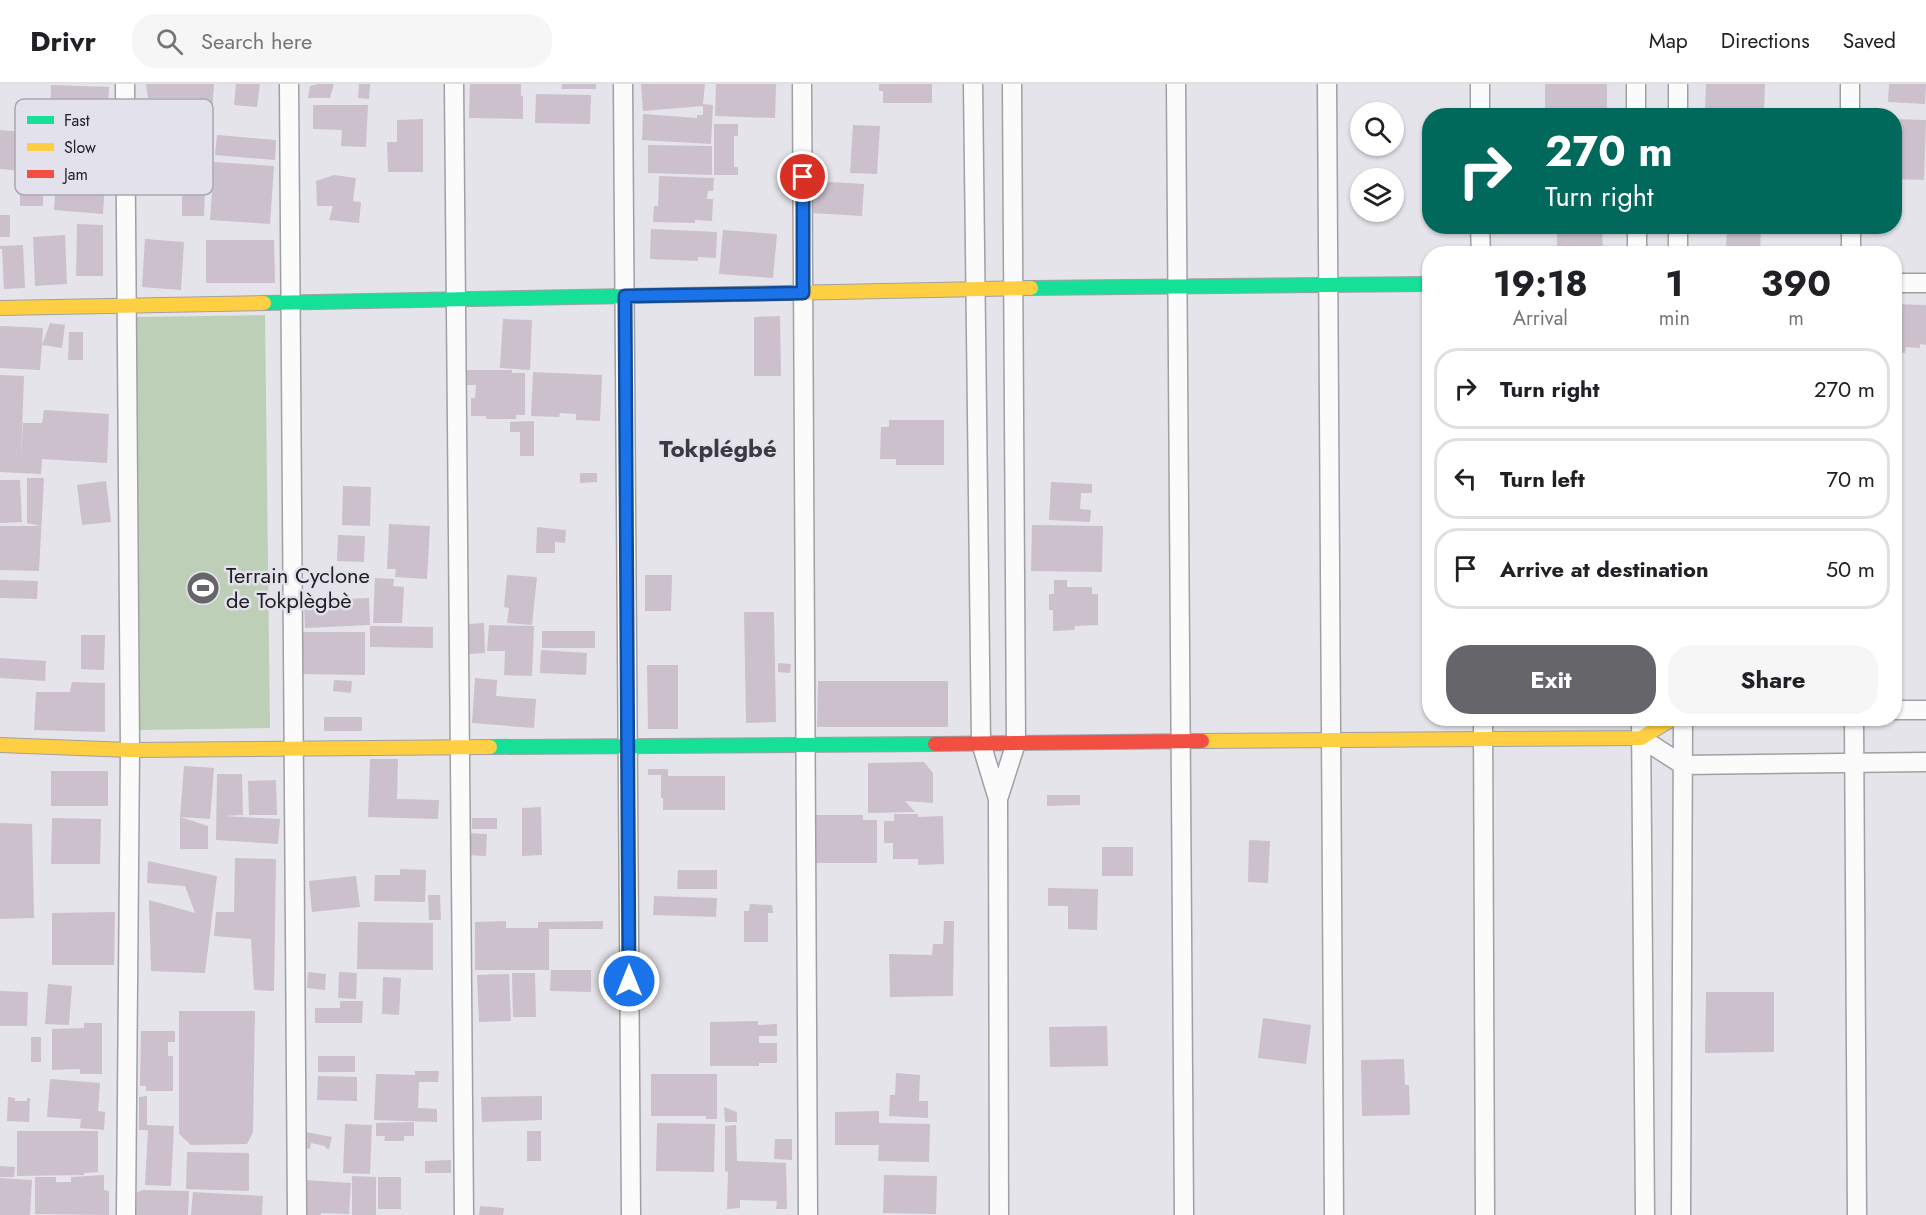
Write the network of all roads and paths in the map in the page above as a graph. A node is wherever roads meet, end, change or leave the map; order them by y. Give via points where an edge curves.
1 (125, 84) edge
2 (289, 84) edge
3 (454, 84) edge
4 (623, 84) edge
5 (802, 84) edge
6 (973, 84) edge
7 (1012, 84) edge
8 (1176, 84) edge
9 (1327, 84) edge
10 (1480, 84) edge
11 (1636, 84) edge
12 (1678, 84) edge
13 (1850, 84) edge
14 (125, 99) edge
15 (1480, 108) edge
16 (1636, 108) edge
17 (1678, 108) edge
18 (1850, 108) edge
19 (126, 195) edge
20 (1902, 283) edge
21 (1926, 283) edge
22 (1422, 284) edge
23 (1177, 285) junction
24 (1328, 285) junction
25 (1014, 288) junction
26 (975, 289) junction
27 (803, 293) junction
28 (625, 296) junction
29 (456, 300) junction
30 (291, 303) junction
31 (127, 306) junction
32 (0, 308) edge
33 (1902, 710) edge
34 (1926, 710) edge
35 (1483, 726) edge
36 (1641, 726) edge
37 (1661, 726) edge
38 (1683, 726) edge
39 (1854, 726) edge
40 (1641, 738) junction
41 (1483, 740) junction
42 (1331, 741) junction
43 (1181, 742) junction
44 (981, 743) junction
45 (1016, 743) junction
46 (0, 744) edge
47 (805, 744) junction
48 (628, 746) junction
49 (461, 747) junction
50 (294, 748) junction
51 (130, 750) junction
52 (1926, 762) edge
53 (1854, 763) junction
54 (1683, 765) junction
55 (998, 799) junction
56 (126, 1215) edge
57 (297, 1215) edge
58 (464, 1215) edge
59 (631, 1215) edge
60 (808, 1215) edge
61 (999, 1215) edge
62 (1184, 1215) edge
63 (1334, 1215) edge
64 (1485, 1215) edge
65 (1645, 1215) edge
66 (1681, 1215) edge
67 (1857, 1215) edge

1 - 14 street
2 - 30 street
3 - 29 street
4 - 28 street
5 - 27 street
6 - 26 street
7 - 25 street
8 - 23 street
9 - 24 street
10 - 15 street
11 - 16 street
12 - 17 street
13 - 18 street
19 - 31 street
20 - 21 street
22 - 24 street
23 - 24 street
23 - 25 street
23 - 43 street
24 - 42 street
25 - 26 street
25 - 45 street
26 - 27 street
26 - 44 street
27 - 28 street
27 - 47 street
28 - 29 street
28 - 48 street
29 - 30 street
29 - 49 street
30 - 31 street
30 - 50 street
31 - 32 street
31 - 51 street
33 - 34 street
35 - 41 street
36 - 40 street
37 - 40 street
38 - 54 street
39 - 53 street
40 - 41 street
40 - 54 street
40 - 65 street
41 - 42 street
41 - 64 street
42 - 43 street
42 - 63 street
43 - 45 street
43 - 62 street
44 - 45 street
44 - 47 street
44 - 55 street
45 - 55 street
46 - 51 street
47 - 48 street
47 - 60 street
48 - 49 street
48 - 59 street
49 - 50 street
49 - 58 street
50 - 51 street
50 - 57 street
51 - 56 street
52 - 53 street
53 - 54 street
53 - 67 street
54 - 66 street
55 - 61 street

